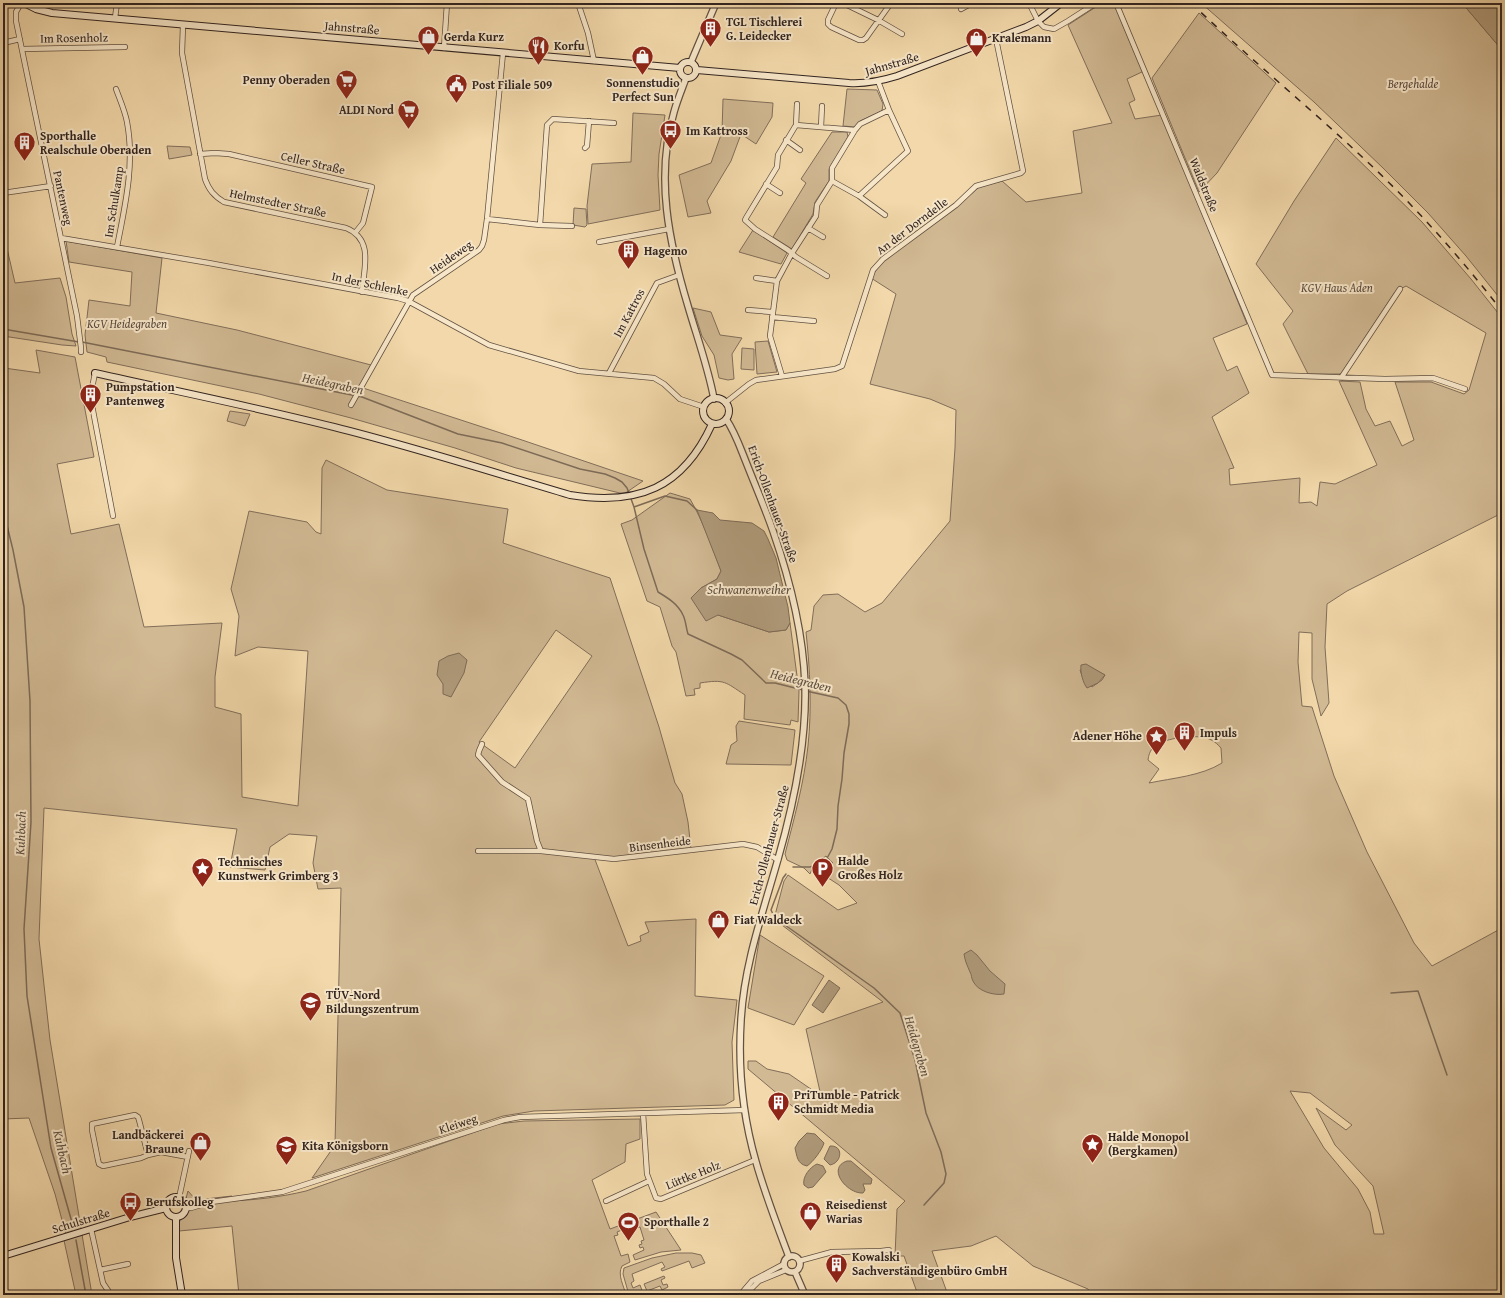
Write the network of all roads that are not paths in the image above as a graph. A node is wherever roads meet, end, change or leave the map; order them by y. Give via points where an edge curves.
1 (22, 3) edge
2 (117, 3) edge
3 (578, 3) edge
4 (716, 3) edge
5 (836, 3) edge
6 (843, 3) edge
7 (891, 3) edge
8 (972, 3) edge
9 (1029, 3) edge
10 (1061, 3) edge
11 (1096, 3) edge
12 (1116, 3) edge
13 (445, 4) edge
14 (961, 9) dead end
15 (115, 18) junction
16 (878, 20) junction
17 (1038, 21) junction
18 (183, 25) junction
19 (902, 34) dead end
20 (20, 39) junction
21 (996, 39) junction
22 (3, 43) edge
23 (125, 47) dead end
24 (444, 48) junction
25 (22, 49) junction
26 (503, 53) junction
27 (594, 61) junction
28 (691, 62) junction
29 (680, 68) junction
30 (697, 70) junction
31 (686, 78) junction
32 (878, 81) junction
33 (116, 89) dead end
34 (797, 104) dead end
35 (822, 106) dead end
36 (889, 110) junction
37 (589, 121) junction
38 (614, 123) dead end
39 (796, 126) junction
40 (821, 127) junction
41 (855, 130) junction
42 (786, 140) junction
43 (585, 148) dead end
44 (800, 150) dead end
45 (200, 154) junction
46 (832, 181) junction
47 (766, 184) junction
48 (50, 186) junction
49 (3, 193) edge
50 (780, 193) dead end
51 (859, 196) junction
52 (885, 215) dead end
53 (487, 219) junction
54 (540, 225) junction
55 (572, 226) dead end
56 (808, 228) junction
57 (669, 229) junction
58 (355, 233) junction
59 (823, 237) dead end
60 (61, 238) junction
61 (598, 242) dead end
62 (117, 247) junction
63 (792, 253) junction
64 (679, 275) junction
65 (827, 276) dead end
66 (756, 278) dead end
67 (777, 281) junction
68 (1400, 289) dead end
69 (362, 292) junction
70 (408, 301) junction
71 (748, 310) dead end
72 (772, 315) junction
73 (814, 321) dead end
74 (81, 349) dead end
75 (95, 373) joint
76 (609, 373) junction
77 (782, 376) junction
78 (1341, 378) junction
79 (1464, 389) dead end
80 (714, 399) junction
81 (725, 403) junction
82 (351, 405) dead end
83 (704, 407) junction
84 (726, 419) junction
85 (712, 424) junction
86 (112, 516) dead end
87 (482, 744) dead end
88 (478, 851) dead end
89 (542, 851) junction
90 (778, 860) junction
91 (745, 1110) junction
92 (643, 1113) junction
93 (189, 1151) dead end
94 (148, 1155) junction
95 (188, 1157) junction
96 (755, 1160) junction
97 (649, 1181) junction
98 (179, 1198) junction
99 (606, 1201) dead end
100 (166, 1208) junction
101 (185, 1208) junction
102 (176, 1217) junction
103 (92, 1229) junction
104 (889, 1250) dead end
105 (3, 1256) edge
106 (789, 1256) junction
107 (799, 1261) junction
108 (128, 1264) dead end
109 (784, 1264) junction
110 (100, 1270) junction
111 (786, 1270) junction
112 (796, 1272) junction
113 (3, 1276) edge
114 (6, 1295) edge
115 (111, 1295) edge
116 (182, 1295) edge
117 (740, 1295) edge
118 (745, 1295) edge
119 (805, 1295) edge

1 - 15 main road, Jahnstraße via 44,12
1 - 20 street, Pantenweg via 15,17
2 - 15 street
3 - 27 street
4 - 28 street
5 - 16 street via 828,24 859,40 866,38
6 - 16 street
7 - 16 street
8 - 14 street
9 - 17 street
10 - 17 main road, Jahnstraße
11 - 17 street via 1054,29 1044,27
12 - 78 street, Waldstraße via 1272,375
13 - 24 street
15 - 18 main road, Jahnstraße
16 - 19 street
17 - 21 main road, Jahnstraße
18 - 24 main road, Jahnstraße
18 - 45 street, Helmstedter Straße via 182,53
20 - 22 street
20 - 25 street, Pantenweg
21 - 32 main road, Jahnstraße
21 - 77 street, An der Dorndelle via 1023,171 976,186 956,205 883,259 873,270 842,366
23 - 25 street, Im Rosenholz
24 - 26 main road, Jahnstraße
25 - 48 street, Pantenweg
26 - 27 main road, Jahnstraße
26 - 53 street, Heideweg
27 - 29 main road, Jahnstraße
28 - 29 main road via 684,63
28 - 30 main road
29 - 31 main road via 681,74
30 - 31 main road via 695,76
30 - 32 main road, Jahnstraße via 849,84
31 - 57 street via 673,114 666,152 665,196
32 - 36 street
33 - 62 street, Im Schulkamp via 127,120 130,158 125,209
34 - 39 street
35 - 40 street
36 - 41 street via 860,124
36 - 51 street via 908,152
37 - 38 street
37 - 43 street
37 - 54 street via 553,119 547,125
39 - 40 street
39 - 42 street
40 - 41 street
41 - 46 street via 832,168
42 - 44 street
42 - 47 street via 778,154 777,168
45 - 58 street, Helmstedter Straße via 205,179 218,199 346,228
45 - 58 street, Celler Straße via 238,156 372,187 363,223
46 - 51 street
46 - 56 street via 817,205 816,216
47 - 50 street
47 - 63 street via 745,220
48 - 49 street
48 - 60 street, Pantenweg
51 - 52 street
53 - 54 street
53 - 70 street, Heideweg via 484,240 479,250
54 - 55 street
56 - 59 street
56 - 63 street
57 - 61 street
57 - 64 street
58 - 69 street via 366,252
60 - 62 street, In der Schlenke
60 - 74 street, Pantenweg
62 - 69 street, In der Schlenke
63 - 65 street
63 - 67 street
64 - 76 street, Im Kattros via 657,283
64 - 80 street via 707,364
66 - 67 street
67 - 72 street
68 - 78 street
69 - 70 street, In der Schlenke
70 - 76 street, In der Schlenke via 489,345 579,371
70 - 82 street, Heideweg
71 - 72 street
72 - 73 street
72 - 77 street via 771,341
75 - 85 main road via 336,428 570,495 593,499 618,498 660,485 681,471 699,450
75 - 86 street via 91,400
76 - 83 street, In der Schlenke via 654,378 680,399
77 - 81 street, An der Dorndelle via 756,380
78 - 79 street via 1433,378
80 - 81 main road
80 - 83 main road
81 - 84 main road via 728,411
83 - 85 main road via 704,415
84 - 85 main road via 719,424
84 - 90 street, Erich-Ollenhauer-Straße via 737,439 786,570 800,633 805,687 804,729 799,768
87 - 89 street via 478,755 502,782 528,799
88 - 89 street, Binsenheide
89 - 90 street, Binsenheide via 614,859 743,844 758,847
90 - 91 street, Erich-Ollenhauer-Straße via 744,990 740,1058
91 - 92 street, Kleiweg
91 - 96 street, Erich-Ollenhauer-Straße
92 - 97 street, Lüttke Holz
92 - 101 street, Kleiweg via 520,1116 282,1192
93 - 95 street
94 - 94 street via 103,1166 99,1164 92,1124 131,1115 138,1117
94 - 95 street via 161,1152
95 - 98 street
96 - 97 street, Lüttke Holz via 661,1199 656,1198
96 - 106 street, Erich-Ollenhauer-Straße
97 - 99 street, Lüttke Holz
98 - 100 main road via 169,1200
98 - 101 main road via 184,1202
100 - 102 main road via 168,1213
100 - 103 main road, Schulstraße
101 - 102 main road via 181,1215
102 - 116 main road via 176,1258
103 - 105 main road, Schulstraße
103 - 110 street
104 - 107 street via 832,1252
106 - 107 street via 794,1256
106 - 109 street
107 - 112 street via 800,1266
108 - 110 street
109 - 111 street
109 - 117 street via 752,1281
110 - 115 street via 103,1283
111 - 112 street
111 - 118 street via 759,1281
112 - 119 street
113 - 114 street

